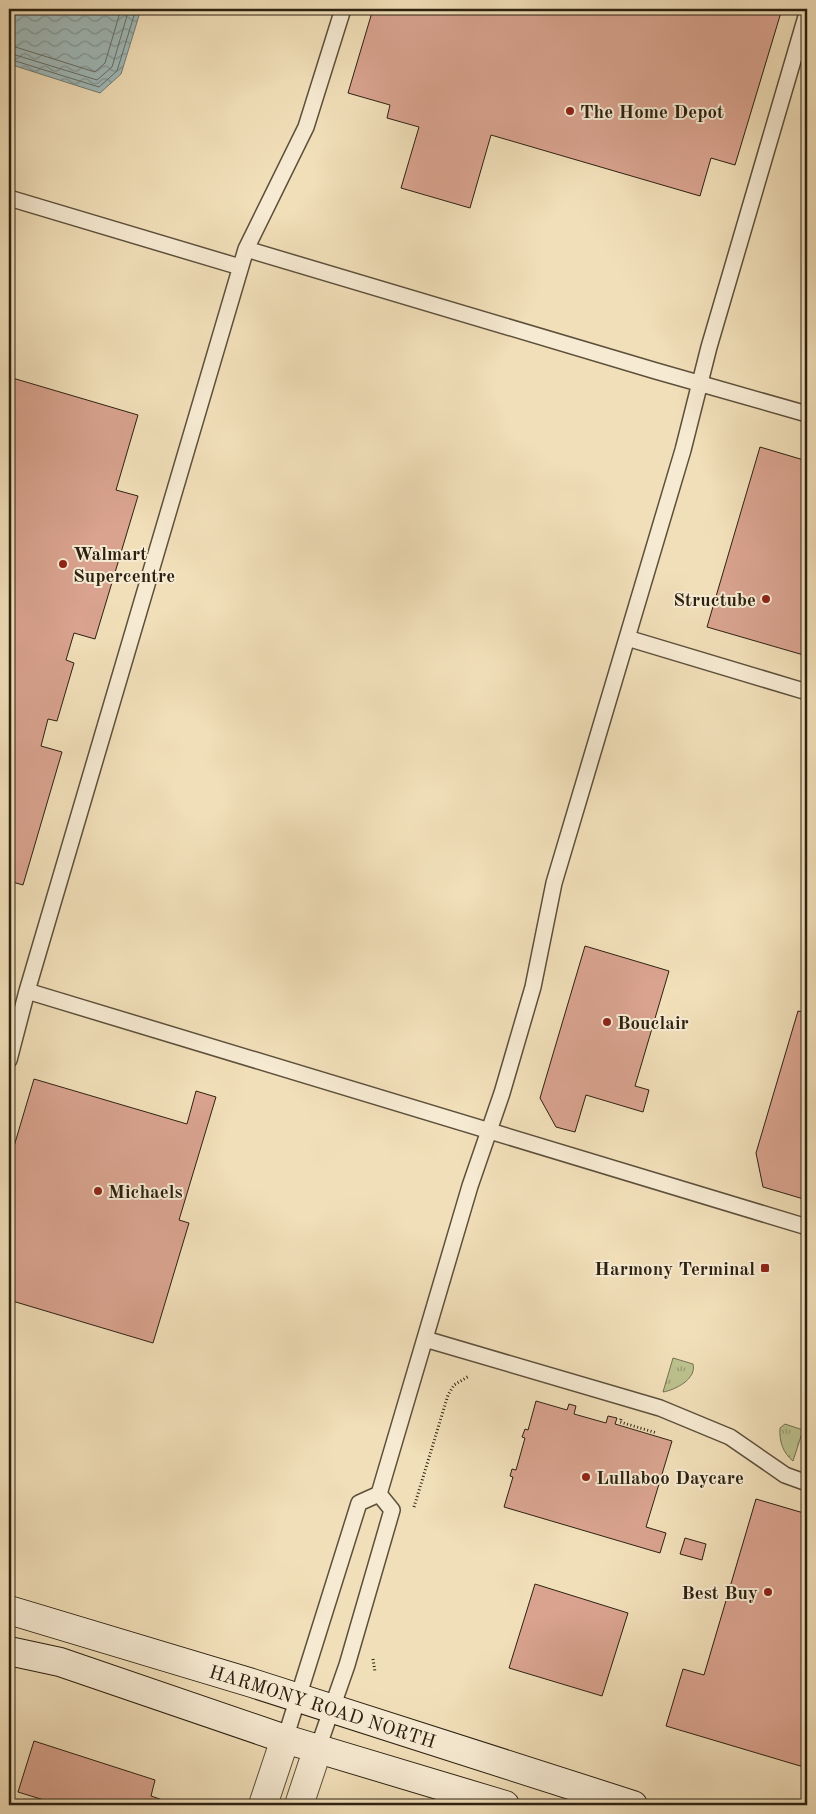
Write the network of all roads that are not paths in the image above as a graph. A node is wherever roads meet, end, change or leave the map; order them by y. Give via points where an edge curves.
1 (343, 9) edge
2 (807, 13) edge
3 (9, 198) edge
4 (246, 249) junction
5 (240, 267) junction
6 (700, 383) junction
7 (807, 414) edge
8 (627, 638) junction
9 (807, 692) edge
10 (27, 991) junction
11 (9, 1060) edge
12 (489, 1131) junction
13 (807, 1227) edge
14 (426, 1339) junction
15 (807, 1483) edge
16 (379, 1494) junction
17 (9, 1610) edge
18 (9, 1651) edge
19 (298, 1698) junction
20 (332, 1709) junction
21 (285, 1739) junction
22 (318, 1748) junction
23 (264, 1805) edge
24 (299, 1805) edge
25 (504, 1805) edge
26 (633, 1805) edge

1 - 4 lane via 306,127
2 - 6 lane
3 - 5 lane
4 - 5 lane
4 - 6 lane
5 - 10 lane
6 - 7 lane
6 - 8 lane
8 - 9 lane
8 - 12 lane via 554,884 533,987
10 - 11 lane
10 - 12 lane
12 - 13 lane
12 - 14 lane
14 - 15 lane via 660,1408 730,1437 785,1475
14 - 16 lane
16 - 19 lane via 359,1503
16 - 20 lane via 392,1510
17 - 19 main road, HARMONY ROAD NORTH
18 - 21 main road, HARMONY ROAD NORTH via 60,1662
19 - 20 main road, HARMONY ROAD NORTH
19 - 21 lane
20 - 22 lane
20 - 26 main road, HARMONY ROAD NORTH
21 - 22 main road, HARMONY ROAD NORTH
21 - 23 main road
22 - 24 main road
22 - 25 main road, HARMONY ROAD NORTH

